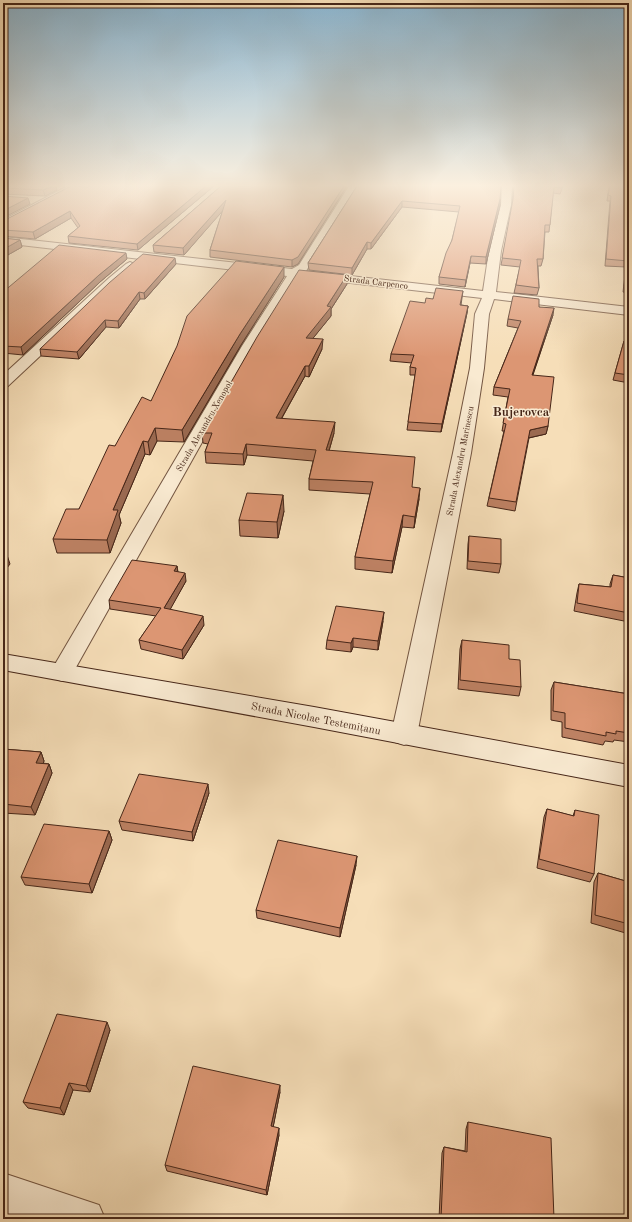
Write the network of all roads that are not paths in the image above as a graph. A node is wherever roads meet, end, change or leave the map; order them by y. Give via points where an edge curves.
1 (29, 243) edge
2 (318, 243) edge
3 (497, 243) edge
4 (154, 245) edge
5 (142, 256) junction
6 (295, 273) junction
7 (488, 295) junction
8 (629, 310) edge
9 (3, 383) edge
10 (3, 662) edge
11 (62, 672) junction
12 (404, 735) junction
13 (629, 776) edge
14 (3, 1193) edge
15 (85, 1219) edge

1 - 5 street, Strada Carpenco
2 - 6 street, Strada Alexandru Xenopol via 303,267
3 - 7 street, Strada Alexandru Marinescu
4 - 5 street
5 - 6 street, Strada Carpenco
5 - 9 street via 106,286
6 - 7 street, Strada Carpenco
6 - 11 street, Strada Alexandru Xenopol via 249,346
7 - 8 street, Strada Carpenco
7 - 12 street, Strada Alexandru Marinescu via 482,314 462,453
10 - 11 street, Strada Nicolae Testemițanu
11 - 12 street, Strada Nicolae Testemițanu
12 - 13 street, Strada Nicolae Testemițanu
14 - 15 street

